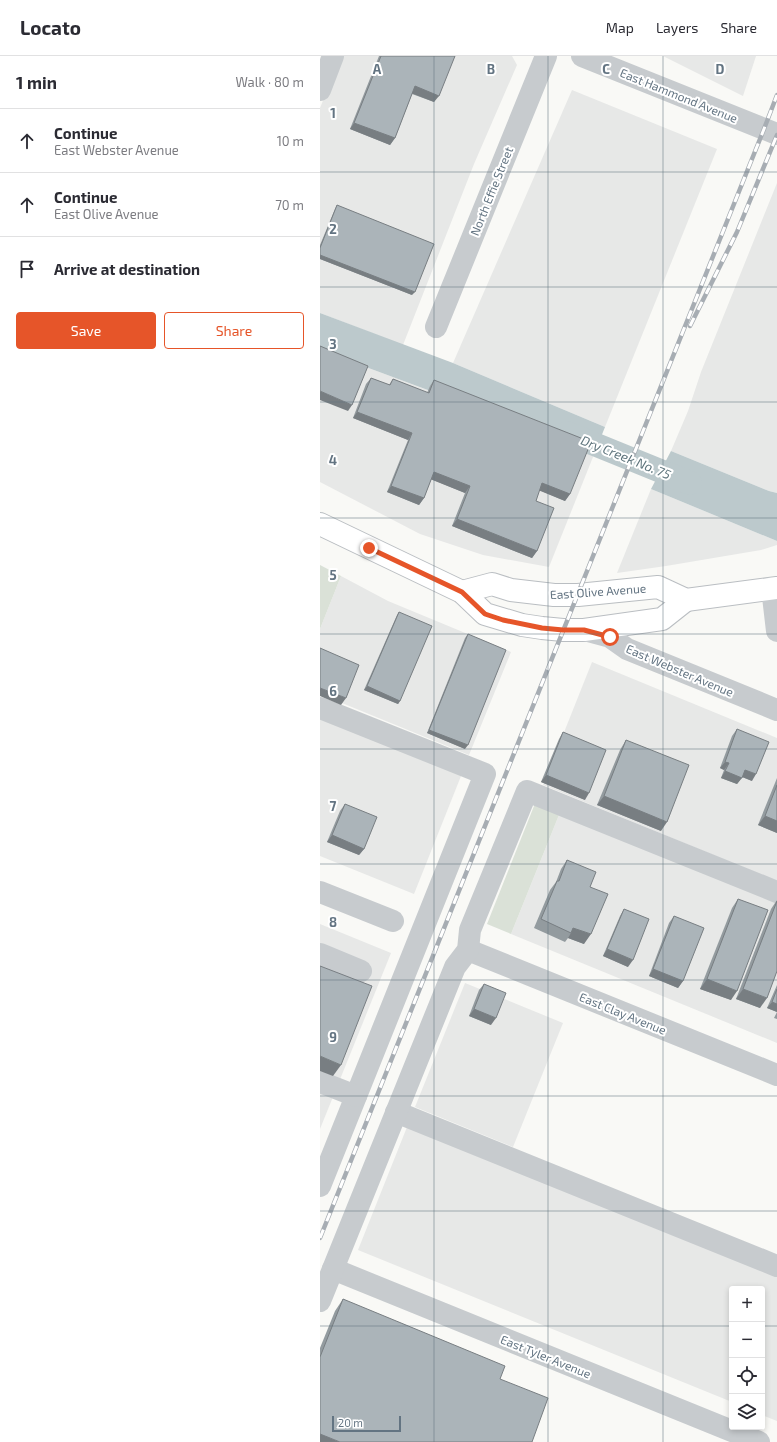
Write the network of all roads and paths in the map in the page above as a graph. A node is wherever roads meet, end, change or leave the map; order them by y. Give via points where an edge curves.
1 (333, 56) edge
2 (546, 56) edge
3 (582, 56) edge
4 (608, 61) edge
5 (320, 90) edge
6 (777, 134) edge
7 (436, 327) dead end
8 (320, 524) edge
9 (774, 588) edge
10 (462, 592) junction
11 (686, 600) junction
12 (584, 630) junction
13 (777, 630) edge
14 (320, 708) edge
15 (777, 710) edge
16 (320, 892) edge
17 (777, 892) edge
18 (393, 921) dead end
19 (468, 950) junction
20 (320, 954) edge
21 (362, 971) dead end
22 (777, 1075) edge
23 (320, 1082) edge
24 (356, 1096) junction
25 (396, 1112) junction
26 (320, 1186) edge
27 (777, 1266) edge
28 (333, 1269) junction
29 (320, 1301) edge
30 (759, 1442) edge

1 - 5 street
2 - 7 street, North Effie Street
3 - 4 street, East Hammond Avenue
4 - 6 street, East Hammond Avenue
8 - 10 main road
9 - 11 main road
9 - 13 street
10 - 11 main road, East Olive Avenue via 492,584 554,596 658,587
10 - 12 main road via 485,614 503,620 542,628
11 - 12 main road via 662,619
12 - 15 street, East Webster Avenue via 610,637 627,649
14 - 24 street via 485,774
16 - 18 street
17 - 19 street via 528,791 470,930
19 - 22 street, East Clay Avenue
19 - 25 street via 455,967
20 - 21 street
23 - 24 street
24 - 26 street
25 - 27 street
25 - 28 street
28 - 29 street
28 - 30 street, East Tyler Avenue

